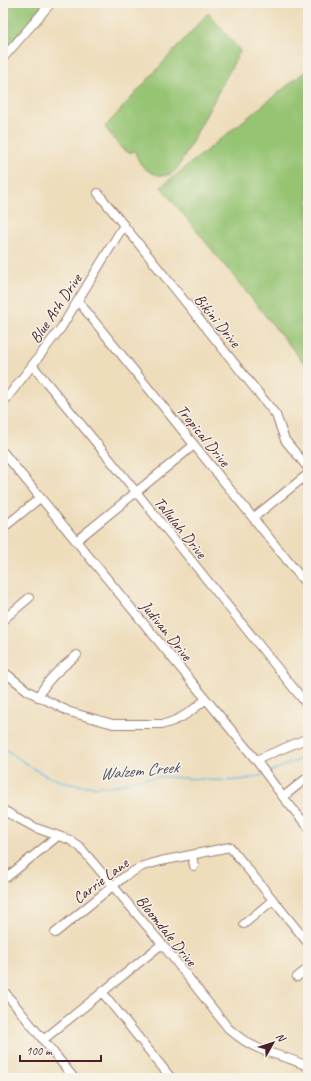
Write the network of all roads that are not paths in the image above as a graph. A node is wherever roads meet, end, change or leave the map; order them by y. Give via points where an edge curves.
1 (51, 3) edge
2 (3, 58) edge
3 (98, 193) dead end
4 (124, 225) junction
5 (78, 301) junction
6 (32, 365) junction
7 (3, 403) edge
8 (194, 445) junction
9 (3, 452) edge
10 (308, 468) edge
11 (308, 474) edge
12 (136, 493) junction
13 (40, 498) junction
14 (253, 518) junction
15 (3, 528) edge
16 (76, 541) junction
17 (308, 586) edge
18 (29, 598) dead end
19 (3, 620) edge
20 (77, 655) dead end
21 (3, 671) edge
22 (38, 697) junction
23 (206, 699) junction
24 (308, 706) edge
25 (308, 738) edge
26 (256, 760) junction
27 (308, 777) edge
28 (283, 797) junction
29 (3, 810) edge
30 (308, 827) edge
31 (58, 836) junction
32 (192, 855) junction
33 (194, 866) dead end
34 (7, 877) dead end
35 (113, 886) junction
36 (273, 900) junction
37 (244, 924) dead end
38 (55, 933) dead end
39 (308, 943) edge
40 (162, 944) junction
41 (308, 968) edge
42 (297, 977) dead end
43 (3, 990) edge
44 (102, 992) junction
45 (43, 1040) junction
46 (308, 1067) edge
47 (74, 1078) edge
48 (171, 1078) edge

1 - 2 street
3 - 4 street, Bikini Drive
4 - 5 street, Blue Ash Drive
4 - 10 street, Bikini Drive via 276,415 285,440
5 - 6 street, Blue Ash Drive
5 - 8 street, Tropical Drive
6 - 7 street, Blue Ash Drive
6 - 12 street, Tallulah Drive
8 - 12 street
8 - 14 street, Tropical Drive
9 - 13 street, Judivan Drive
11 - 14 street
12 - 16 street
12 - 24 street, Tallulah Drive
13 - 15 street
13 - 16 street, Judivan Drive
14 - 17 street, Tropical Drive
16 - 23 street, Judivan Drive
18 - 19 street
20 - 22 street via 52,676
21 - 22 street
22 - 23 street via 70,712 119,725 169,723 184,716
23 - 26 street, Judivan Drive
25 - 26 street
26 - 28 street, Judivan Drive
27 - 28 street
28 - 30 street, Judivan Drive
29 - 31 street, Bloomdale Drive via 36,828
31 - 34 street
31 - 35 street, Bloomdale Drive via 80,847
32 - 33 street
32 - 35 street, Carrie Lane via 143,866
32 - 36 street, Carrie Lane via 230,847
35 - 38 street, Carrie Lane
35 - 40 street, Bloomdale Drive
36 - 37 street
36 - 39 street
40 - 44 street
40 - 46 street, Bloomdale Drive via 236,1035 252,1046 290,1058
41 - 42 street
43 - 45 street
44 - 45 street
44 - 48 street
45 - 47 street

